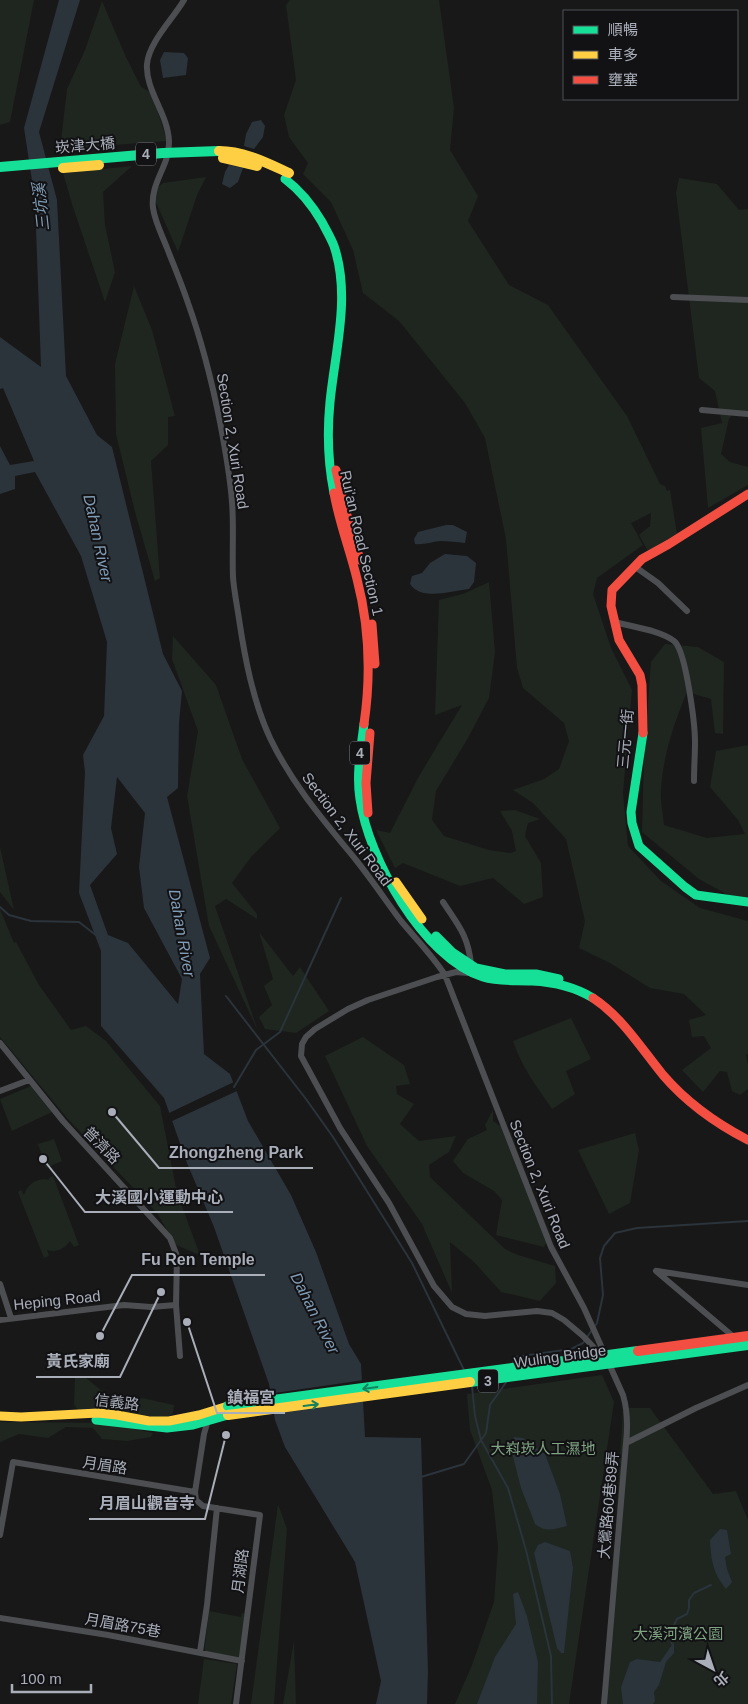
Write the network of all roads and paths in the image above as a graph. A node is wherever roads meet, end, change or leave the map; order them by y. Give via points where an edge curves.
1 (184, 0) edge
2 (0, 168) edge
3 (0, 175) edge
4 (287, 176) junction
5 (673, 298) dead end
6 (748, 300) edge
7 (702, 410) dead end
8 (748, 414) edge
9 (748, 494) edge
10 (634, 566) junction
11 (686, 611) dead end
12 (615, 622) junction
13 (694, 781) dead end
14 (443, 902) dead end
15 (748, 902) edge
16 (413, 920) junction
17 (469, 969) junction
18 (445, 975) junction
19 (0, 1043) edge
20 (29, 1080) junction
21 (0, 1091) edge
22 (748, 1132) edge
23 (748, 1140) edge
24 (0, 1284) edge
25 (748, 1285) edge
26 (176, 1305) junction
27 (12, 1318) junction
28 (0, 1320) edge
29 (748, 1336) edge
30 (748, 1345) edge
31 (748, 1349) edge
32 (180, 1356) dead end
33 (607, 1361) junction
34 (748, 1385) edge
35 (228, 1410) junction
36 (0, 1416) edge
37 (209, 1417) junction
38 (0, 1420) edge
39 (626, 1443) junction
40 (195, 1492) junction
41 (217, 1508) junction
42 (0, 1535) edge
43 (0, 1618) edge
44 (200, 1652) junction
45 (242, 1661) junction
46 (236, 1704) edge
47 (604, 1704) edge

1 - 16 street, Section 2, Xuri Road via 156,41 147,64 169,142 167,160 155,183 153,206 199,336 220,424 232,498 234,580 246,665 269,736 294,782 359,864
2 - 4 main road, 崁津大橋 / 4, bridge via 163,153 222,151 258,159
3 - 4 main road, 崁津大橋 / 4, bridge via 193,157 226,158
4 - 16 main road, Rui'an Road Section 1 / 4 via 314,198 322,210 336,237 342,259 346,324 334,443 344,505 364,576 375,650 366,799 373,832 386,866
5 - 6 street
7 - 8 street
9 - 10 main road, 三元一街
10 - 11 street via 658,583
10 - 12 main road, 三元一街 via 612,590
12 - 13 street via 665,635 680,649 695,741
12 - 15 main road, 三元一街 via 619,640 642,684 644,726 631,812 639,846 696,895
14 - 17 street via 469,946
16 - 17 main road, Rui'an Road Section 1 / 4 via 442,952
16 - 18 street, Section 2, Xuri Road
17 - 18 street
17 - 22 main road, Rui'an Road Section 1 / 4 via 536,974 568,981 600,994 623,1015 695,1100 716,1116
17 - 23 main road, Rui'an Road Section 1 / 4 via 490,979 563,986 594,998 615,1017 670,1084 691,1104
18 - 33 street, Section 2, Xuri Road via 551,1247
18 - 33 street via 348,1009 306,1037 301,1056 340,1128 389,1203 434,1286 452,1306 466,1314 485,1316 537,1311 552,1313 583,1336
19 - 20 street, 普濟路
20 - 21 street
20 - 26 street, 普濟路 via 170,1238 177,1256
24 - 27 street
25 - 31 street via 656,1271
26 - 27 street, Heping Road via 124,1305
26 - 32 street, 普濟路
27 - 28 street, Heping Road
29 -> 35 main road, Wuling Bridge / 3, bridge
35 -> 30 main road, Wuling Bridge / 3, bridge
33 - 39 street, Section 2, Xuri Road via 627,1410
34 - 39 street, 大鶯路60巷89弄
35 - 37 main road, 信義路 / 3
36 - 37 main road, 信義路 / 3 via 112,1414 162,1422
37 - 38 main road, 信義路 / 3 via 176,1428 105,1420
37 - 40 street
39 - 47 street, 大鶯路60巷89弄
40 - 41 street, 月湖路 via 196,1500 203,1506
40 - 42 street, 月眉路 via 13,1462
41 - 44 street
41 - 45 street, 月湖路 via 260,1515
43 - 44 street, 月眉路75巷
44 - 45 street, 月眉路75巷
45 - 46 street, 月湖路

